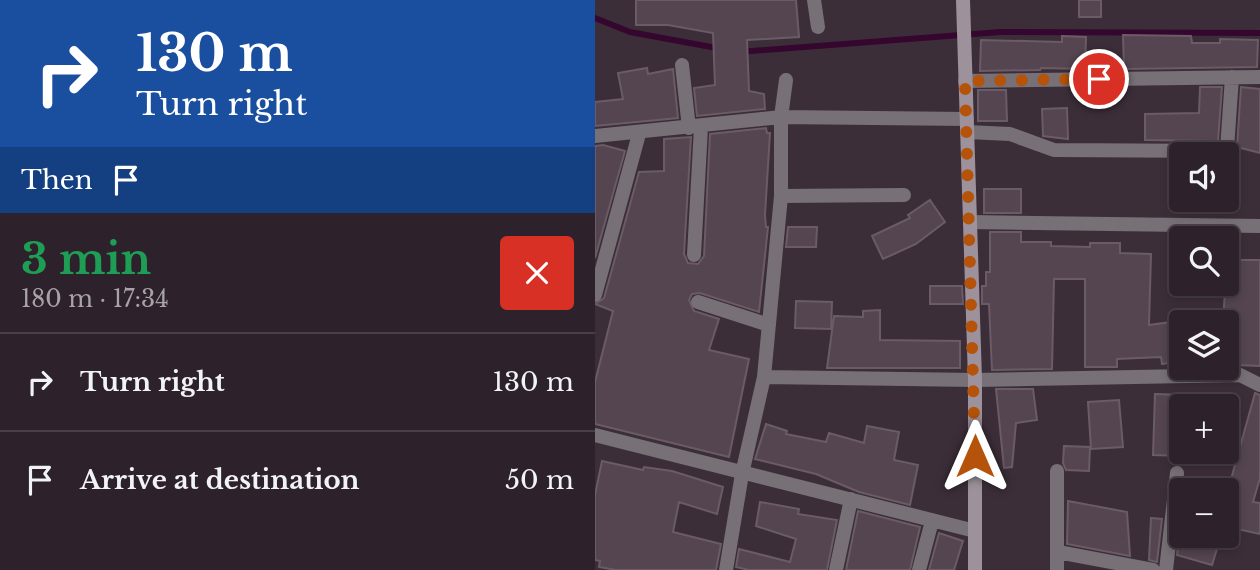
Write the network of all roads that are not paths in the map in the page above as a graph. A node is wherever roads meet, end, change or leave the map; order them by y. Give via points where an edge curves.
1 (814, 0) edge
2 (963, 0) edge
3 (818, 27) dead end
4 (682, 65) dead end
5 (1260, 77) edge
6 (1232, 78) junction
7 (786, 80) dead end
8 (965, 81) junction
9 (781, 117) junction
10 (967, 125) junction
11 (695, 127) junction
12 (639, 134) junction
13 (595, 136) edge
14 (904, 195) dead end
15 (781, 196) junction
16 (970, 222) junction
17 (1260, 226) edge
18 (694, 255) dead end
19 (595, 295) edge
20 (698, 302) dead end
21 (769, 326) junction
22 (764, 377) junction
23 (975, 380) junction
24 (1260, 385) edge
25 (595, 435) edge
26 (1057, 471) dead end
27 (1177, 473) dead end
28 (742, 474) junction
29 (851, 499) junction
30 (932, 521) junction
31 (975, 531) junction
32 (1058, 552) junction
33 (726, 570) edge
34 (836, 570) edge
35 (919, 570) edge
36 (975, 570) edge
37 (1057, 570) edge
38 (1153, 570) edge
39 (1166, 570) edge

1 - 3 street
2 - 8 street
4 - 11 street
5 - 6 street
6 - 8 street
6 - 10 street via 1227,149 1222,151 1054,150
7 - 9 street
8 - 10 street
9 - 10 street
9 - 11 street
9 - 15 street
10 - 16 street
11 - 12 street
11 - 18 street
12 - 13 street
12 - 19 street
14 - 15 street
15 - 21 street
16 - 17 street
16 - 23 street
20 - 21 street
21 - 22 street
22 - 23 street
22 - 28 street
23 - 24 street via 1240,375
23 - 31 street
25 - 28 street
26 - 32 street
27 - 39 street
28 - 29 street
28 - 33 street
29 - 30 street
29 - 34 street
30 - 31 street
30 - 35 street
31 - 36 street
32 - 37 street
32 - 38 street

